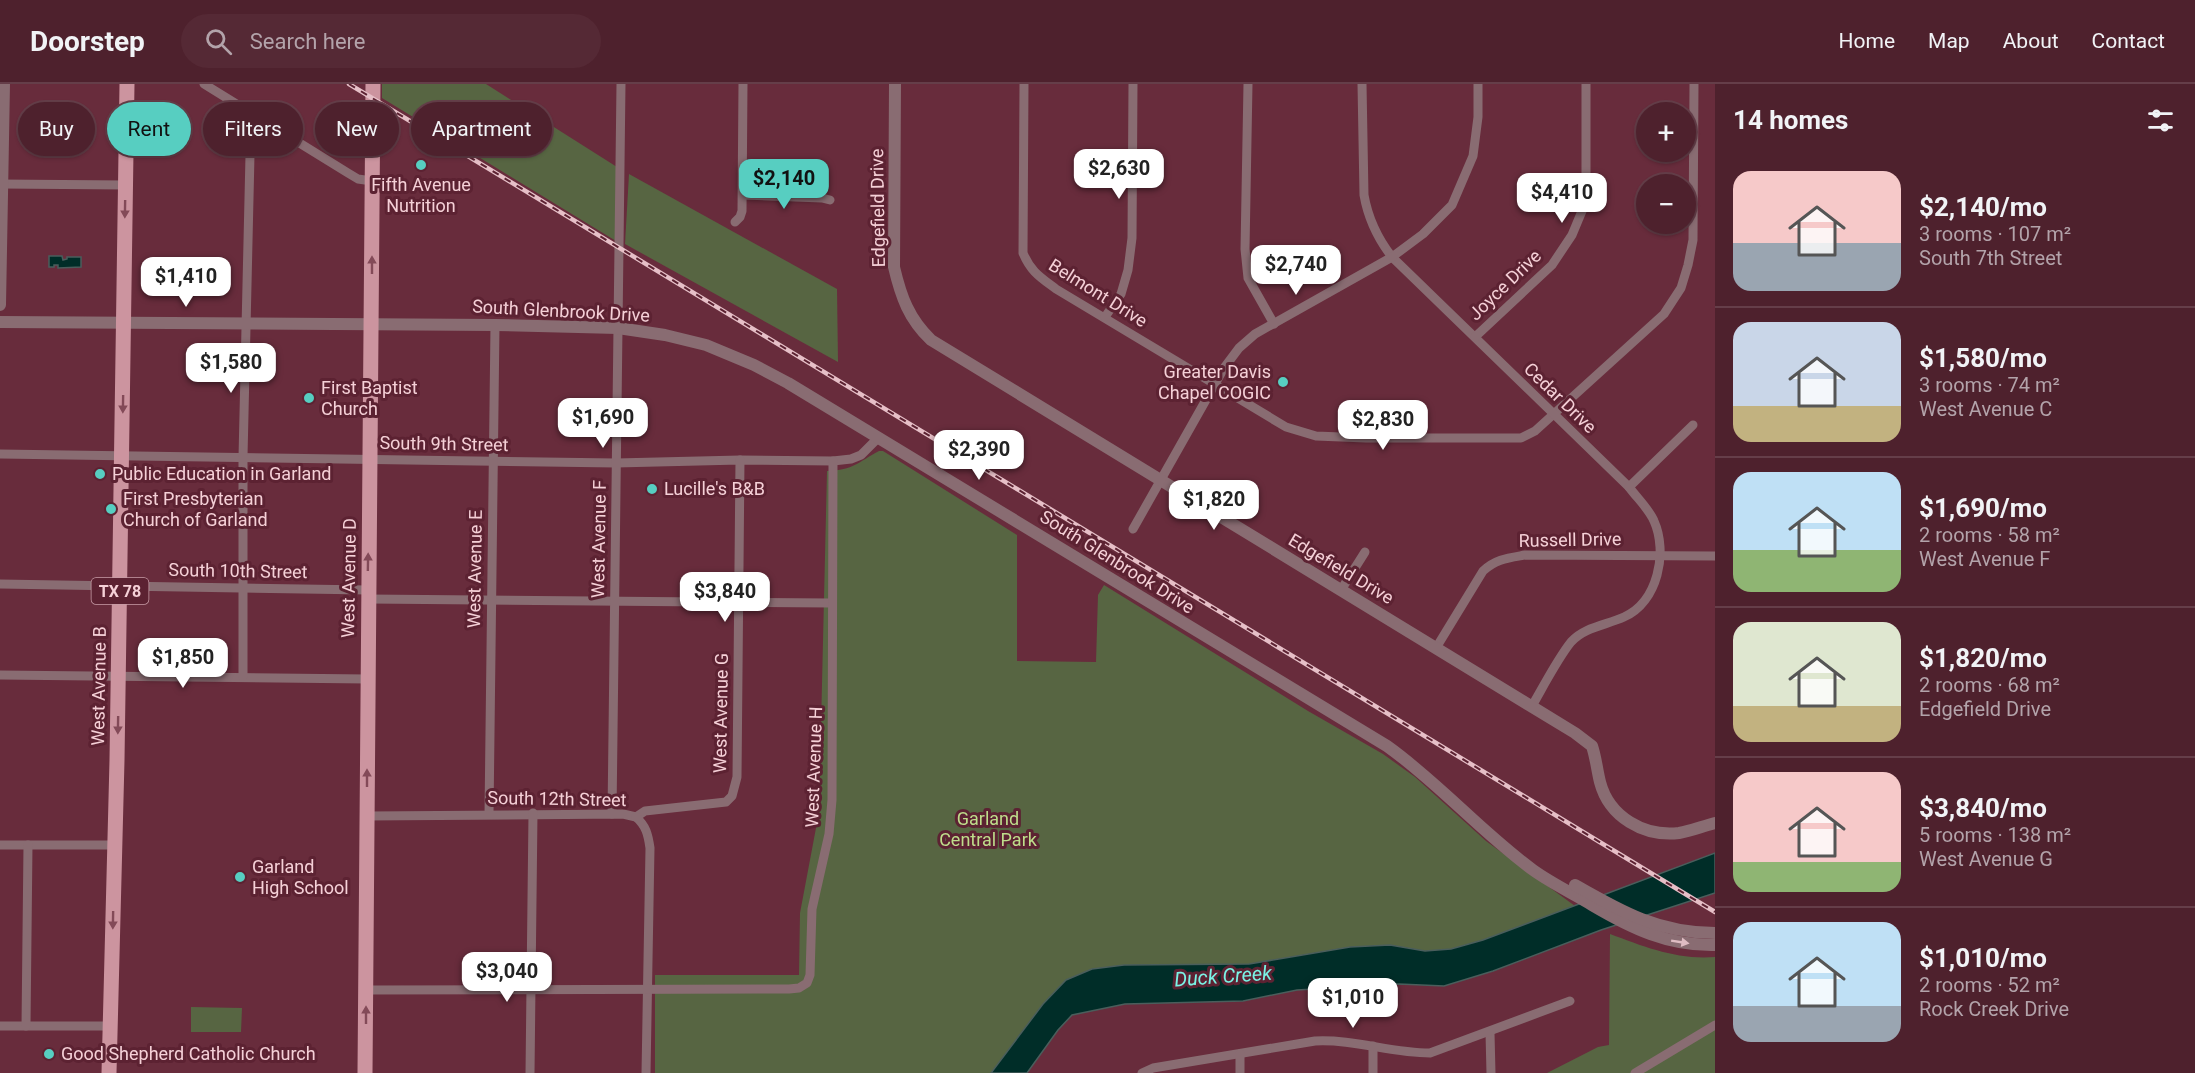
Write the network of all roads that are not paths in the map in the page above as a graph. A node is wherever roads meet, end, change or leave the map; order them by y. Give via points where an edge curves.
1 (4, 84) edge
2 (126, 84) edge
3 (204, 84) edge
4 (373, 84) edge
5 (621, 84) edge
6 (743, 84) edge
7 (895, 84) edge
8 (1024, 84) edge
9 (1133, 84) edge
10 (1248, 84) edge
11 (1362, 84) edge
12 (1478, 84) edge
13 (1586, 84) edge
14 (1694, 84) edge
15 (234, 102) edge
16 (303, 145) edge
17 (250, 156) edge
18 (372, 181) junction
19 (1, 184) edge
20 (126, 185) junction
21 (743, 195) junction
22 (830, 200) dead end
23 (735, 222) dead end
24 (1392, 257) junction
25 (0, 305) edge
26 (1105, 317) junction
27 (0, 322) edge
28 (124, 323) junction
29 (247, 323) junction
30 (371, 324) junction
31 (1274, 324) junction
32 (495, 325) junction
33 (618, 328) junction
34 (1475, 337) junction
35 (1214, 384) junction
36 (1553, 414) junction
37 (1693, 426) dead end
38 (879, 437) junction
39 (0, 454) edge
40 (122, 456) junction
41 (243, 457) junction
42 (370, 459) junction
43 (493, 460) junction
44 (740, 460) junction
45 (833, 461) junction
46 (616, 463) junction
47 (1160, 481) junction
48 (1629, 487) junction
49 (1133, 530) dead end
50 (1365, 552) dead end
51 (1659, 556) junction
52 (1715, 556) edge
53 (0, 584) edge
54 (120, 586) junction
55 (243, 588) junction
56 (1341, 591) junction
57 (368, 594) junction
58 (492, 600) junction
59 (615, 602) junction
60 (739, 603) junction
61 (832, 603) junction
62 (1436, 648) junction
63 (0, 675) edge
64 (119, 676) junction
65 (243, 676) junction
66 (367, 679) junction
67 (1532, 706) junction
68 (736, 787) joint
69 (533, 813) junction
70 (489, 814) junction
71 (612, 814) junction
72 (367, 816) junction
73 (636, 817) junction
74 (1715, 823) edge
75 (0, 844) edge
76 (28, 845) junction
77 (115, 845) junction
78 (1561, 882) junction
79 (1715, 933) edge
80 (1715, 945) edge
81 (648, 989) junction
82 (366, 990) junction
83 (530, 990) junction
84 (1570, 1001) dead end
85 (1715, 1025) edge
86 (0, 1026) edge
87 (26, 1026) junction
88 (110, 1026) junction
89 (1490, 1032) junction
90 (1373, 1046) junction
91 (1240, 1054) junction
92 (109, 1073) edge
93 (365, 1073) edge
94 (530, 1073) edge
95 (646, 1073) edge
96 (1142, 1073) edge
97 (1239, 1073) edge
98 (1373, 1073) edge
99 (1491, 1073) edge
100 (1635, 1073) edge

1 - 19 street
2 - 20 main road, West Avenue B / TX 78
3 - 15 street
4 - 18 main road, West Avenue D
5 - 33 street, West Avenue F
6 - 21 street
7 - 47 street, Edgefield Drive via 894,267 912,319 931,340
8 - 26 street, Belmont Drive via 1023,253 1036,274
9 - 26 street via 1132,238 1121,294
10 - 31 street via 1248,278
11 - 24 street, Cedar Drive via 1364,195 1367,211
12 - 24 street via 1473,156 1452,205
13 - 34 street, Joyce Drive via 1586,192 1572,235 1552,265
14 - 36 street, Belmont Drive via 1693,240 1681,288 1664,314
16 - 18 street via 358,179
17 - 29 street
30 -> 18 main road, West Avenue D
19 - 20 street
19 - 25 street
20 -> 28 main road, West Avenue B / TX 78
21 - 22 street
21 - 23 street via 742,211
24 - 31 street
24 - 34 street, Cedar Drive
26 - 35 street, Belmont Drive
27 - 28 street, South Glenbrook Drive
28 - 29 street, South Glenbrook Drive
28 -> 40 main road, West Avenue B / TX 78
29 - 30 street, South Glenbrook Drive
29 - 41 street
30 - 32 street, South Glenbrook Drive
30 - 42 main road, West Avenue D
31 - 35 street via 1239,348
32 - 33 street, South Glenbrook Drive
32 - 43 street, West Avenue E
33 - 38 street, South Glenbrook Drive via 665,335 725,351 788,382
33 - 46 street, West Avenue F
34 - 36 street, Cedar Drive
35 - 36 street, Belmont Drive via 1286,427 1316,436 1521,438
35 - 47 street
36 - 48 street, Cedar Drive
37 - 48 street
38 - 45 street, South 9th Street via 861,455
38 - 78 street, South Glenbrook Drive via 1387,746 1430,778 1533,870
39 - 40 street, South 9th Street
40 - 41 street, South 9th Street
40 - 54 main road, West Avenue B / TX 78
41 - 42 street, South 9th Street
41 - 55 street
42 - 43 street, South 9th Street
57 -> 42 main road, West Avenue D
43 - 46 street, South 9th Street
43 - 58 street, West Avenue E
44 - 45 street, South 9th Street
44 - 46 street, South 9th Street
44 - 60 street, West Avenue G
45 - 61 street, West Avenue H
46 - 59 street, West Avenue F
47 - 49 street
47 - 56 street, Edgefield Drive
48 - 51 street, Cedar Drive via 1654,519
50 - 56 street
51 - 52 street, Russell Drive
51 - 62 street, Russell Drive via 1525,555 1500,559 1483,572
51 - 67 street, Cedar Drive via 1659,574 1638,609 1571,641
53 - 54 street, South 10th Street
54 - 55 street, South 10th Street
54 - 64 main road, West Avenue B / TX 78
55 - 57 street, South 10th Street
55 - 65 street
56 - 62 street, Edgefield Drive
57 - 58 street, South 10th Street
57 - 66 main road, West Avenue D
58 - 59 street, South 10th Street
58 - 70 street, West Avenue E
59 - 60 street, South 10th Street
59 - 71 street, West Avenue F
60 - 61 street, South 10th Street
60 - 68 street, West Avenue G
61 - 81 street, West Avenue H via 832,800 829,834 812,909 811,969 807,983 789,989
62 - 67 street, Edgefield Drive
63 - 64 street
64 - 65 street
64 -> 77 main road, West Avenue B / TX 78
65 - 66 street
72 -> 66 main road, West Avenue D
67 - 74 street, Edgefield Drive via 1592,746 1600,784 1611,807 1625,821 1660,833 1679,833
68 - 73 street, South 12th Street via 726,802 645,811
69 - 70 street, South 12th Street
69 - 71 street, South 12th Street
69 - 83 street
70 - 72 street, South 12th Street
71 - 73 street, South 12th Street
72 - 82 main road, West Avenue D
73 - 81 street via 648,833 650,848
75 - 76 street
76 - 77 street
76 - 87 street
77 -> 88 main road, West Avenue B / TX 78
78 - 79 street, South Glenbrook Drive via 1663,928
78 -> 80 street, South Glenbrook Drive via 1617,920 1648,934 1678,943
81 - 83 street
81 - 95 street
82 - 83 street
93 -> 82 main road, West Avenue D
83 - 94 street
84 - 89 street
85 - 100 street
86 - 87 street
87 - 88 street
88 - 92 main road, West Avenue B / TX 78
89 - 90 street via 1430,1053
89 - 99 street
90 - 91 street via 1315,1041
90 - 98 street
91 - 96 street
91 - 97 street

